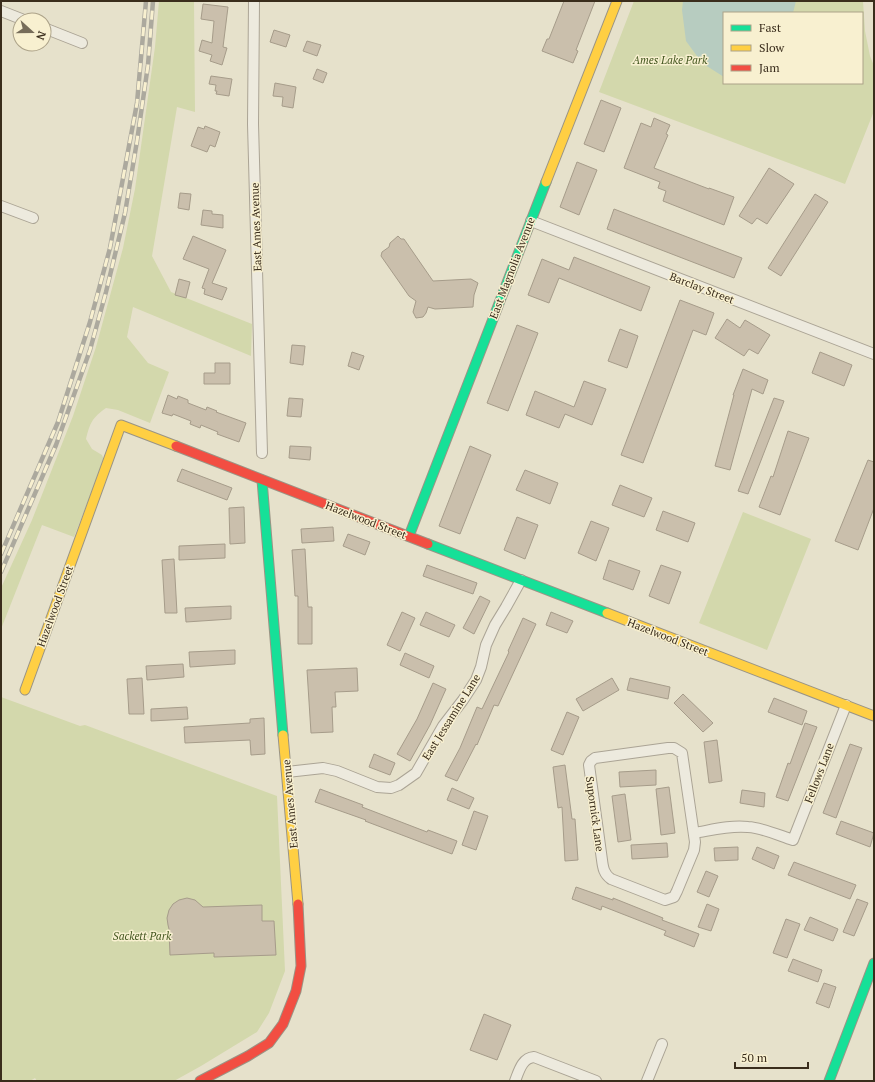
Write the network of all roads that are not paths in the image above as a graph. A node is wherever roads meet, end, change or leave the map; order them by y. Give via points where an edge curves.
1 (254, 1) edge
2 (617, 1) edge
3 (1, 11) edge
4 (12, 15) edge
5 (52, 31) edge
6 (82, 43) dead end
7 (1, 206) edge
8 (33, 218) dead end
9 (530, 221) junction
10 (874, 354) edge
11 (262, 454) dead end
12 (262, 480) junction
13 (408, 536) junction
14 (521, 580) junction
15 (24, 690) dead end
16 (846, 705) junction
17 (874, 716) edge
18 (287, 772) junction
19 (694, 833) junction
20 (874, 963) edge
21 (662, 1044) dead end
22 (200, 1081) edge
23 (516, 1081) edge
24 (596, 1081) edge
25 (647, 1081) edge
26 (829, 1081) edge

1 - 11 street, East Ames Avenue via 253,124
2 - 9 street, East Magnolia Avenue
3 - 4 street
5 - 6 street
7 - 8 street
9 - 10 street, Barclay Street
9 - 13 street, East Magnolia Avenue
12 - 13 street, Hazelwood Street
12 - 15 street, Hazelwood Street via 120,425
12 - 18 street, East Ames Avenue
13 - 14 street, Hazelwood Street
14 - 16 street, Hazelwood Street
14 - 18 street, East Jessamine Lane via 495,625 476,680 443,726 416,773 391,788 377,787 323,768
16 - 17 street, Hazelwood Street
16 - 19 street, Fellows Lane via 793,840 747,827 729,827
18 - 22 street, East Ames Avenue via 301,966 296,990 284,1024 269,1043
19 - 19 street, Supornick Lane via 682,753 678,750 661,749 595,758 591,761 589,765 602,860 606,875 611,879 665,900 674,897 694,850
20 - 26 street
21 - 25 street
23 - 24 street via 522,1065 528,1057 534,1056

